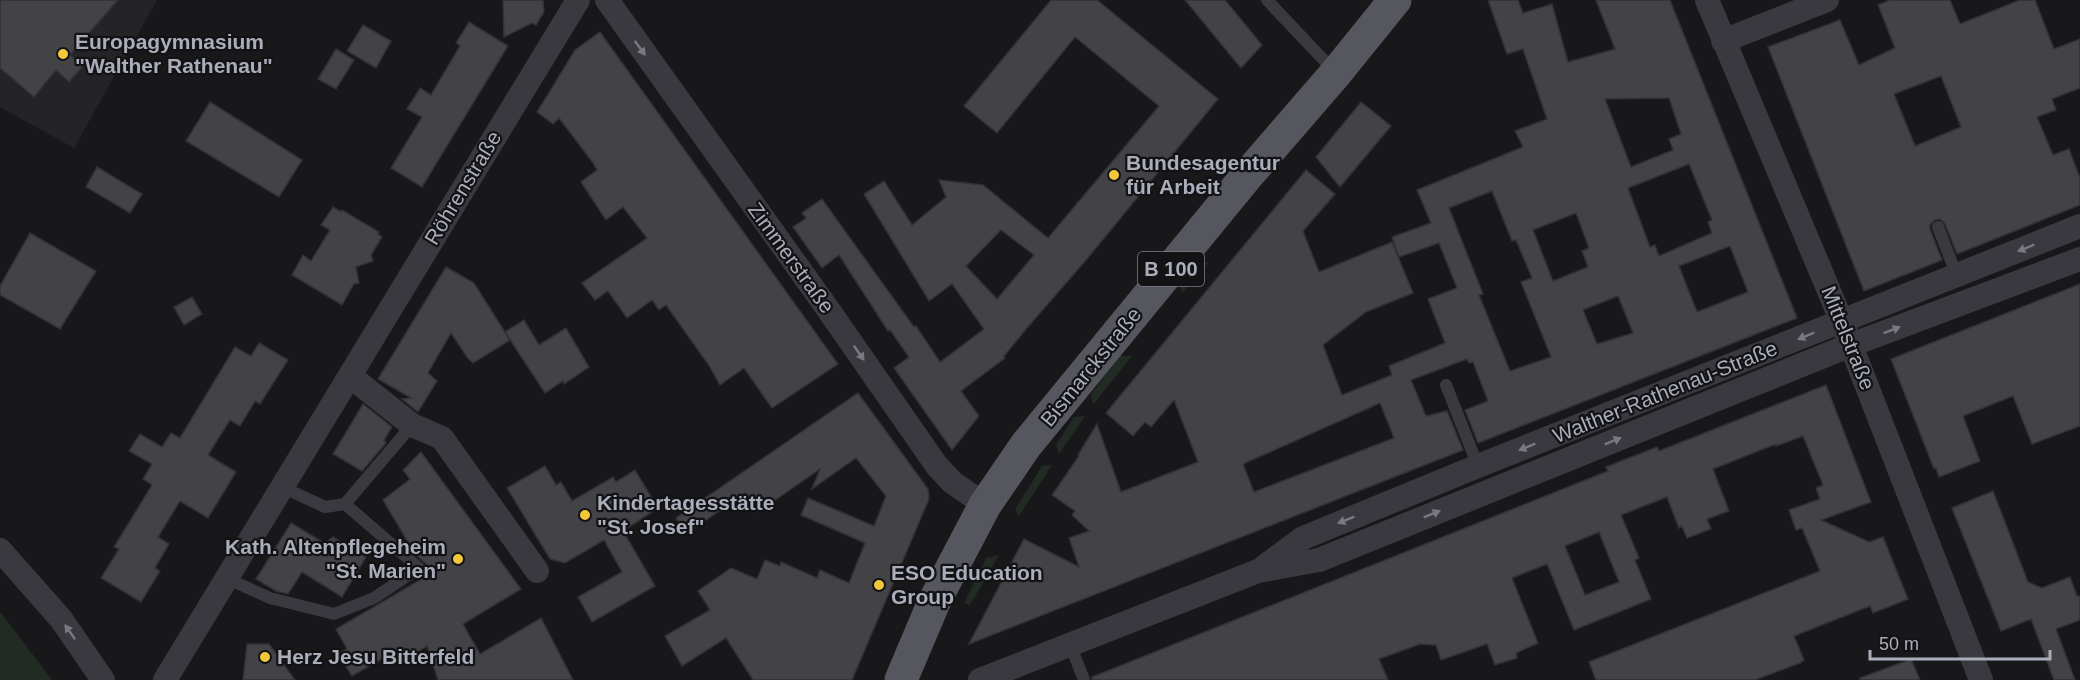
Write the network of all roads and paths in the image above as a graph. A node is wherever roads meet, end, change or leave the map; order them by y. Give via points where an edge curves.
1 (578, 0) edge
2 (607, 0) edge
3 (1267, 0) edge
4 (1395, 0) edge
5 (1707, 0) edge
6 (1827, 0) edge
7 (1724, 40) junction
8 (1336, 73) junction
9 (2080, 226) edge
10 (1938, 227) dead end
11 (2080, 259) edge
12 (1957, 276) junction
13 (1842, 322) junction
14 (1851, 345) junction
15 (350, 376) junction
16 (1446, 385) dead end
17 (412, 425) junction
18 (1478, 466) junction
19 (282, 487) junction
20 (345, 504) junction
21 (985, 505) junction
22 (0, 550) edge
23 (537, 571) dead end
24 (1258, 571) junction
25 (226, 578) junction
26 (1071, 644) junction
27 (988, 678) edge
28 (103, 680) edge
29 (165, 680) edge
30 (901, 680) edge
31 (1084, 680) edge
32 (1981, 680) edge

1 - 15 street, Röhrenstraße
2 -> 21 street, Zimmerstraße via 938,466 952,482
3 - 8 lane
4 - 8 main road, Bismarckstraße / B 100
5 - 7 street, Mittelstraße
6 - 7 street
7 - 13 street, Mittelstraße
8 - 21 main road, Bismarckstraße / B 100 via 1026,445
9 -> 12 street, Walther-Rathenau-Straße
10 - 12 lane
14 -> 11 street, Walther-Rathenau-Straße
12 - 13 street, Walther-Rathenau-Straße
13 - 14 street, Mittelstraße
13 -> 18 street, Walther-Rathenau-Straße
24 -> 14 street, Walther-Rathenau-Straße via 1319,560
14 - 32 street, Mittelstraße
15 - 17 street
15 - 19 street, Röhrenstraße
16 - 18 lane
17 - 20 lane
17 - 23 street via 442,438
18 -> 24 street, Walther-Rathenau-Straße via 1304,538
19 - 20 lane via 326,507
19 - 25 street, Röhrenstraße
20 - 25 lane via 419,568 374,598 334,614 270,598
21 - 30 main road, Bismarckstraße / B 100 via 934,602
28 -> 22 street via 61,619
24 - 26 street, Walther-Rathenau-Straße
25 - 29 street, Röhrenstraße
26 - 27 street, Walther-Rathenau-Straße
26 - 31 lane

